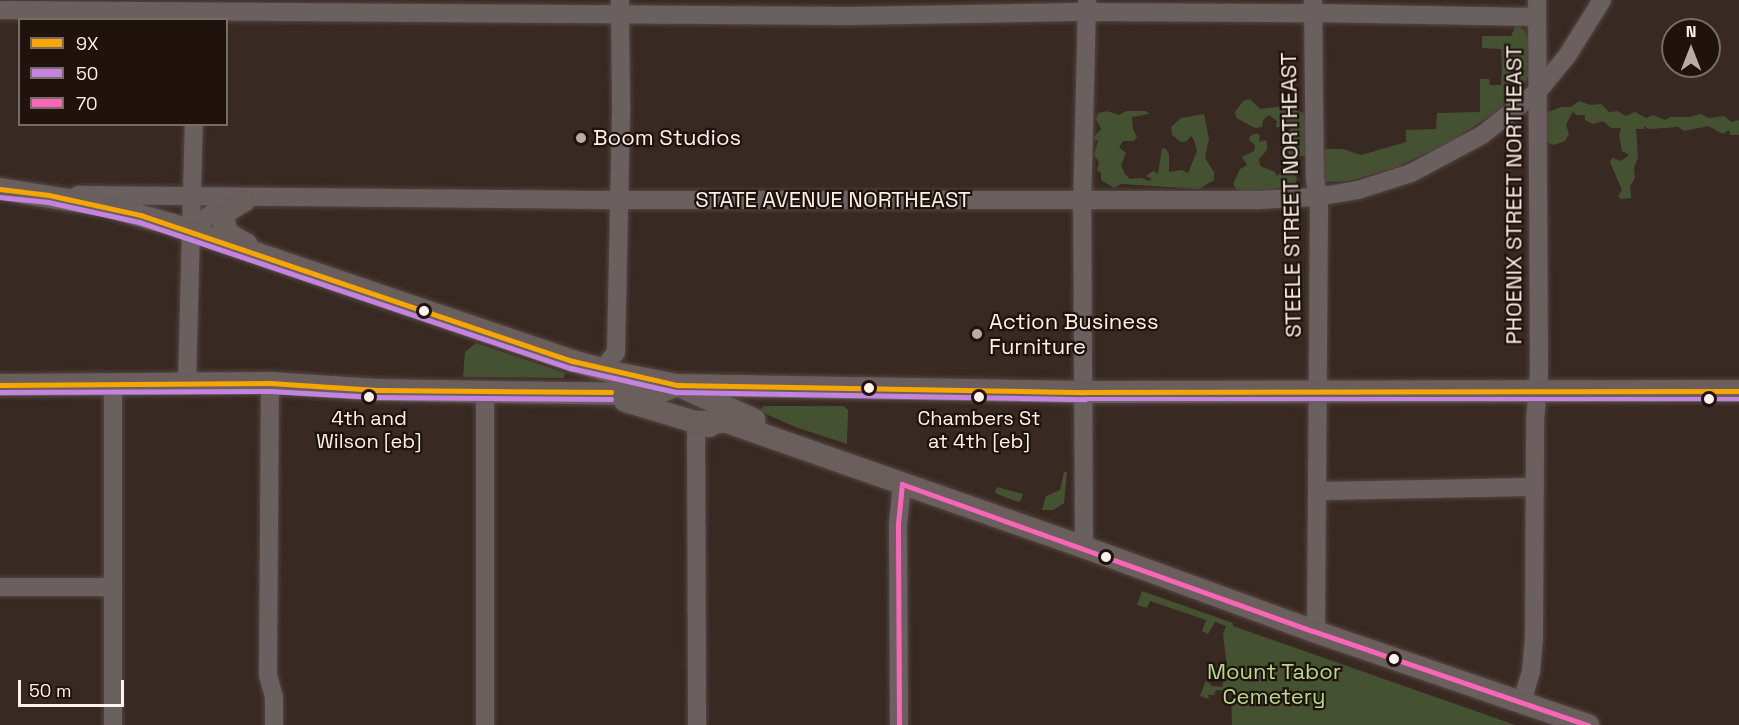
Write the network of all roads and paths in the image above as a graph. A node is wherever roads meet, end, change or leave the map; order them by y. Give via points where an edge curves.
1 (1602, 0) edge
2 (1087, 6) edge
3 (620, 7) edge
4 (1313, 7) edge
5 (849, 8) edge
6 (1537, 9) edge
7 (0, 10) edge
8 (194, 10) edge
9 (1539, 90) junction
10 (194, 126) edge
11 (0, 189) edge
12 (193, 194) junction
13 (49, 195) junction
14 (1317, 197) junction
15 (349, 199) junction
16 (618, 200) junction
17 (1083, 200) junction
18 (244, 201) junction
19 (190, 230) junction
20 (277, 260) junction
21 (602, 370) junction
22 (187, 383) junction
23 (270, 383) junction
24 (0, 384) edge
25 (113, 385) junction
26 (677, 385) junction
27 (485, 390) junction
28 (1317, 390) junction
29 (1538, 390) junction
30 (590, 391) junction
31 (1739, 391) edge
32 (1085, 392) junction
33 (696, 422) junction
34 (793, 446) junction
35 (902, 484) junction
36 (1535, 487) junction
37 (1317, 491) junction
38 (1084, 547) junction
39 (0, 587) edge
40 (112, 587) junction
41 (1316, 632) junction
42 (1522, 701) junction
43 (113, 725) edge
44 (274, 725) edge
45 (485, 725) edge
46 (697, 725) edge
47 (899, 725) edge
48 (1588, 725) edge

1 - 9 street, STATE AVENUE NORTHEAST via 1574,46
2 - 4 street
2 - 5 street
2 - 17 street
3 - 5 street
3 - 8 street
3 - 16 street
4 - 6 street
4 - 14 street, STEELE STREET NORTHEAST
6 - 9 street, PHOENIX STREET NORTHEAST
7 - 8 street
9 - 14 street, STATE AVENUE NORTHEAST via 1482,135 1429,165 1373,186
9 - 29 street, PHOENIX STREET NORTHEAST
10 - 12 street
11 - 13 main road, STATE AVENUE NORTHEAST
12 - 13 street, STATE AVENUE NORTHEAST
12 - 15 street, STATE AVENUE NORTHEAST
12 - 19 street
13 - 19 main road via 106,206
14 - 17 street, STATE AVENUE NORTHEAST
14 - 28 street, STEELE STREET NORTHEAST
15 - 16 street, STATE AVENUE NORTHEAST
15 - 18 street, STATE AVENUE NORTHEAST
16 - 17 street, STATE AVENUE NORTHEAST
16 - 21 street via 616,352
17 - 32 street
18 - 19 street, STATE AVENUE NORTHEAST via 221,207
18 - 20 main road via 224,214 223,226 228,234
19 - 20 main road
19 - 22 street
20 - 21 main road
21 - 26 main road
21 - 27 main road via 588,382
22 - 23 main road
22 - 25 main road
23 - 27 main road via 377,390
23 - 44 street via 268,675 274,697
24 - 25 main road
25 - 40 street
26 - 30 main road via 650,394
26 - 32 main road
26 - 34 main road via 768,426
27 - 30 main road
27 - 45 street
28 - 29 main road
28 - 32 main road
28 - 37 street, STEELE STREET NORTHEAST
29 - 31 main road
29 - 36 street, PHOENIX STREET NORTHEAST via 1534,421
30 - 33 main road
32 - 38 street
33 - 34 main road via 720,421
33 - 46 street
34 - 35 main road
35 - 38 main road
35 - 47 street via 898,524
36 - 37 street
36 - 42 street, PHOENIX STREET NORTHEAST via 1533,656
37 - 41 street, STEELE STREET NORTHEAST
38 - 41 main road
39 - 40 street
40 - 43 street
41 - 42 main road
42 - 48 main road

